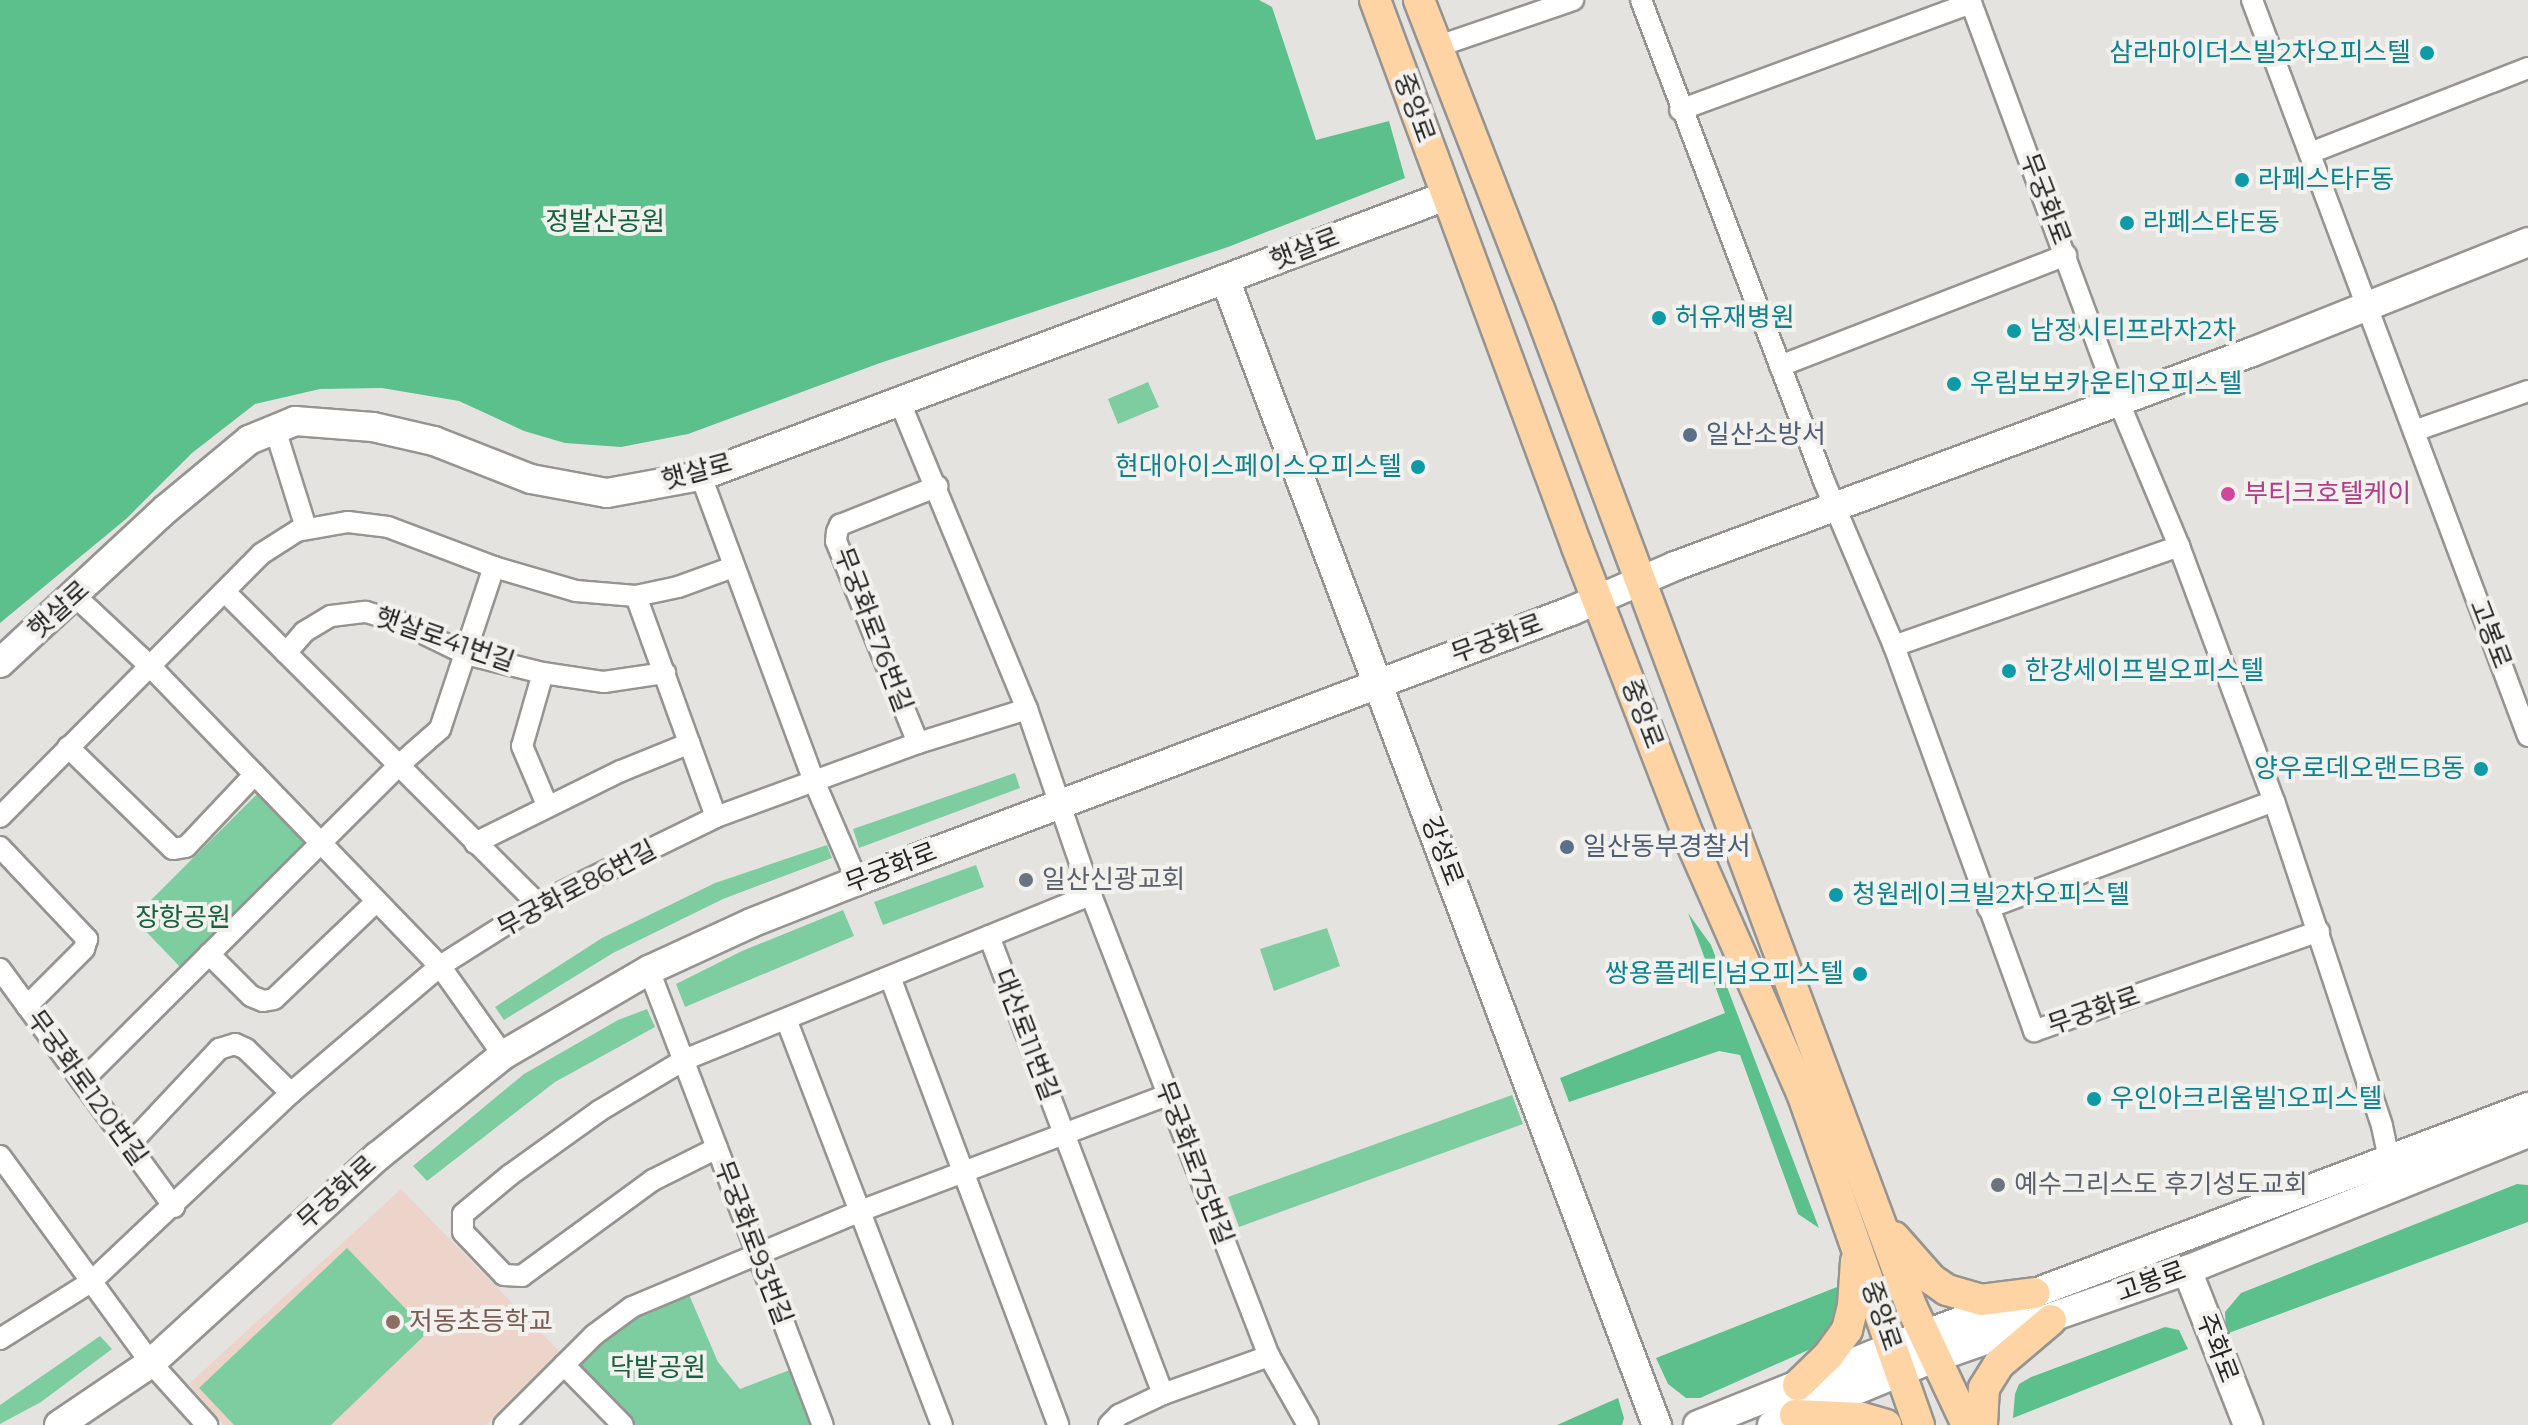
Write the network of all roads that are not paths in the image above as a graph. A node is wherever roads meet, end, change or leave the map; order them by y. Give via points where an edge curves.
1 (1375, 0) edge
2 (1419, 0) edge
3 (1573, 0) edge
4 (1641, 0) edge
5 (2252, 0) edge
6 (1970, 2) edge
7 (1436, 47) junction
8 (2528, 68) edge
9 (1680, 110) junction
10 (2310, 153) junction
11 (1446, 196) junction
12 (2528, 242) edge
13 (2066, 255) junction
14 (1225, 279) junction
15 (2367, 304) junction
16 (1780, 366) junction
17 (2528, 391) edge
18 (899, 400) junction
19 (2118, 400) junction
20 (275, 429) junction
21 (2414, 431) junction
22 (701, 476) junction
23 (938, 486) junction
24 (1835, 509) junction
25 (306, 528) junction
26 (2179, 546) junction
27 (494, 567) junction
28 (733, 567) junction
29 (1638, 582) junction
30 (225, 592) junction
31 (75, 596) junction
32 (636, 596) junction
33 (1599, 600) junction
34 (1894, 646) junction
35 (286, 653) junction
36 (466, 654) junction
37 (0, 663) edge
38 (151, 667) junction
39 (543, 673) junction
40 (665, 673) junction
41 (1378, 681) junction
42 (2523, 708) edge
43 (1027, 709) junction
44 (2528, 736) edge
45 (690, 743) junction
46 (918, 743) junction
47 (68, 747) junction
48 (399, 765) junction
49 (255, 774) junction
50 (814, 781) junction
51 (2274, 801) junction
52 (1057, 804) junction
53 (547, 805) junction
54 (0, 817) edge
55 (716, 817) junction
56 (321, 842) junction
57 (475, 843) junction
58 (0, 847) edge
59 (857, 881) junction
60 (1091, 895) junction
61 (377, 901) junction
62 (538, 904) junction
63 (1988, 908) junction
64 (2319, 931) junction
65 (989, 936) junction
66 (209, 954) junction
67 (440, 966) junction
68 (0, 969) edge
69 (649, 970) junction
70 (890, 977) junction
71 (27, 1006) junction
72 (786, 1019) junction
73 (503, 1055) junction
74 (684, 1060) junction
75 (82, 1081) junction
76 (291, 1093) junction
77 (1167, 1095) junction
78 (2528, 1107) edge
79 (1064, 1133) junction
80 (2528, 1133) edge
81 (129, 1145) junction
82 (717, 1148) junction
83 (0, 1156) edge
84 (2389, 1159) junction
85 (961, 1173) junction
86 (174, 1207) junction
87 (860, 1211) junction
88 (1878, 1217) junction
89 (1857, 1247) junction
90 (758, 1254) junction
91 (2187, 1270) junction
92 (91, 1282) junction
93 (2035, 1293) junction
94 (2051, 1320) junction
95 (3, 1330) edge
96 (1929, 1346) junction
97 (1269, 1356) junction
98 (1896, 1360) junction
99 (151, 1363) junction
100 (564, 1365) junction
101 (1163, 1394) junction
102 (1788, 1408) edge
103 (59, 1425) edge
104 (207, 1425) edge
105 (504, 1425) edge
106 (623, 1425) edge
107 (823, 1425) edge
108 (942, 1425) edge
109 (1058, 1425) edge
110 (1109, 1425) edge
111 (1308, 1425) edge
112 (1657, 1425) edge
113 (1698, 1425) edge
114 (1886, 1425) edge
115 (1919, 1425) edge
116 (1967, 1425) edge
117 (1982, 1425) edge
118 (2248, 1425) edge

1 - 11 main road, 중앙로
2 - 7 main road, 중앙로
3 - 7 street, 중앙로
4 - 9 street, 무궁화로
5 - 10 street
6 - 9 street
6 - 13 street, 무궁화로
7 - 29 main road, 중앙로
8 - 10 street
9 - 16 street, 무궁화로
10 - 15 street
11 - 14 main road, 햇살로
11 - 33 main road, 중앙로
12 - 15 main road, 무궁화로
13 - 16 street
13 - 19 street, 무궁화로
14 - 18 main road, 햇살로
14 - 41 main road, 강성로
15 - 19 main road, 무궁화로
15 - 21 street
16 - 24 street, 무궁화로
17 - 21 street
18 - 22 main road, 햇살로
18 - 23 street
19 - 24 main road, 무궁화로
19 - 26 street, 무궁화로
20 - 22 main road, 햇살로 via 295,421 373,427 434,441 531,479 607,493
20 - 25 street
20 - 31 main road, 햇살로 via 249,440 166,509
21 - 42 street, 고봉로
22 - 28 street
23 - 43 street
23 - 46 street, 무궁화로76번길 via 840,525 836,541
24 - 29 main road, 무궁화로
24 - 34 street, 무궁화로
25 - 27 street via 348,522 388,527
25 - 30 street via 261,554
26 - 34 street
26 - 51 street, 무궁화로
27 - 32 street via 576,591
27 - 36 street
28 - 32 street
28 - 50 street
29 - 33 main road, 무궁화로
29 - 88 main road, 중앙로
30 - 35 street
30 - 38 street
31 - 37 main road, 햇살로
31 - 38 street
32 - 40 street
33 - 41 main road, 무궁화로
33 - 89 main road, 중앙로 via 1688,835 1802,1093
34 - 63 street, 무궁화로
35 - 36 street, 햇살로41번길 via 304,632 348,612 383,616
35 - 48 street
36 - 39 street, 햇살로41번길
36 - 48 street via 440,729
38 - 47 street
38 - 49 street
39 - 40 street, 햇살로41번길 via 604,682
39 - 53 street via 522,746
40 - 45 street
41 - 52 main road, 무궁화로
41 - 112 main road, 강성로
42 - 44 street, 고봉로
43 - 46 street, 무궁화로86번길
43 - 52 street
45 - 53 street
45 - 55 street
46 - 50 street, 무궁화로86번길
47 - 49 street via 173,849 186,847
47 - 54 street
48 - 56 street
48 - 57 street
49 - 56 street
50 - 55 street, 무궁화로86번길
50 - 59 street
51 - 63 street
51 - 64 street
52 - 59 main road, 무궁화로
52 - 60 street, 무궁화로75번길
53 - 57 street
55 - 62 street, 무궁화로86번길
56 - 61 street
56 - 66 street
57 - 62 street
58 - 71 street via 87,939 84,949
59 - 69 main road, 무궁화로
60 - 65 street
60 - 77 street, 무궁화로75번길
61 - 66 street via 274,999 251,996
61 - 67 street
62 - 67 street, 무궁화로86번길
63 - 64 street, 무궁화로 via 2034,1031
64 - 84 street
65 - 70 street
65 - 79 street, 대산로11번길
66 - 75 street
67 - 73 street
67 - 76 street, 무궁화로86번길
68 - 71 street, 무궁화로120번길
69 - 73 main road, 무궁화로
69 - 74 street, 무궁화로93번길
70 - 72 street
70 - 85 street
71 - 75 street, 무궁화로120번길
72 - 74 street
72 - 87 street
73 - 99 main road, 무궁화로 via 378,1156
74 - 82 street, 무궁화로93번길
74 - 82 street via 599,1111 463,1214 463,1232 504,1275 522,1276 653,1180
75 - 81 street, 무궁화로120번길
76 - 81 street via 246,1049 235,1044 219,1049
76 - 86 street
77 - 79 street, 대산로11번길
77 - 97 street, 무궁화로75번길
78 - 84 main road, 고봉로
79 - 85 street, 대산로11번길
79 - 101 street, 대산로11번길
80 - 91 main road, 고봉로
81 - 86 street, 무궁화로120번길
82 - 90 street, 무궁화로93번길
83 - 92 street
84 - 93 main road, 고봉로
85 - 87 street, 대산로11번길
85 - 109 street
86 - 92 street
87 - 90 street, 대산로11번길
87 - 108 street
88 - 93 main road via 1931,1279 1947,1290 1981,1300
88 - 96 main road, 중앙로
89 - 98 main road, 중앙로
89 - 102 main road via 1847,1330
90 - 100 street, 대산로11번길 via 632,1307
90 - 107 street, 무궁화로93번길
91 - 94 main road, 고봉로
91 - 118 main road, 주화로
92 - 95 street
92 - 99 street
93 - 96 main road, 고봉로
94 - 96 main road, 고봉로
94 - 117 main road via 1999,1364 1984,1388
96 - 98 main road, 고봉로
96 - 116 main road, 중앙로
97 - 101 street
97 - 111 street, 무궁화로75번길
98 - 102 main road, 고봉로
98 - 115 main road, 중앙로
99 - 103 main road, 무궁화로
99 - 104 street
100 - 105 street, 대산로11번길
100 - 106 street
101 - 110 street
102 - 113 main road, 고봉로
102 - 114 main road

